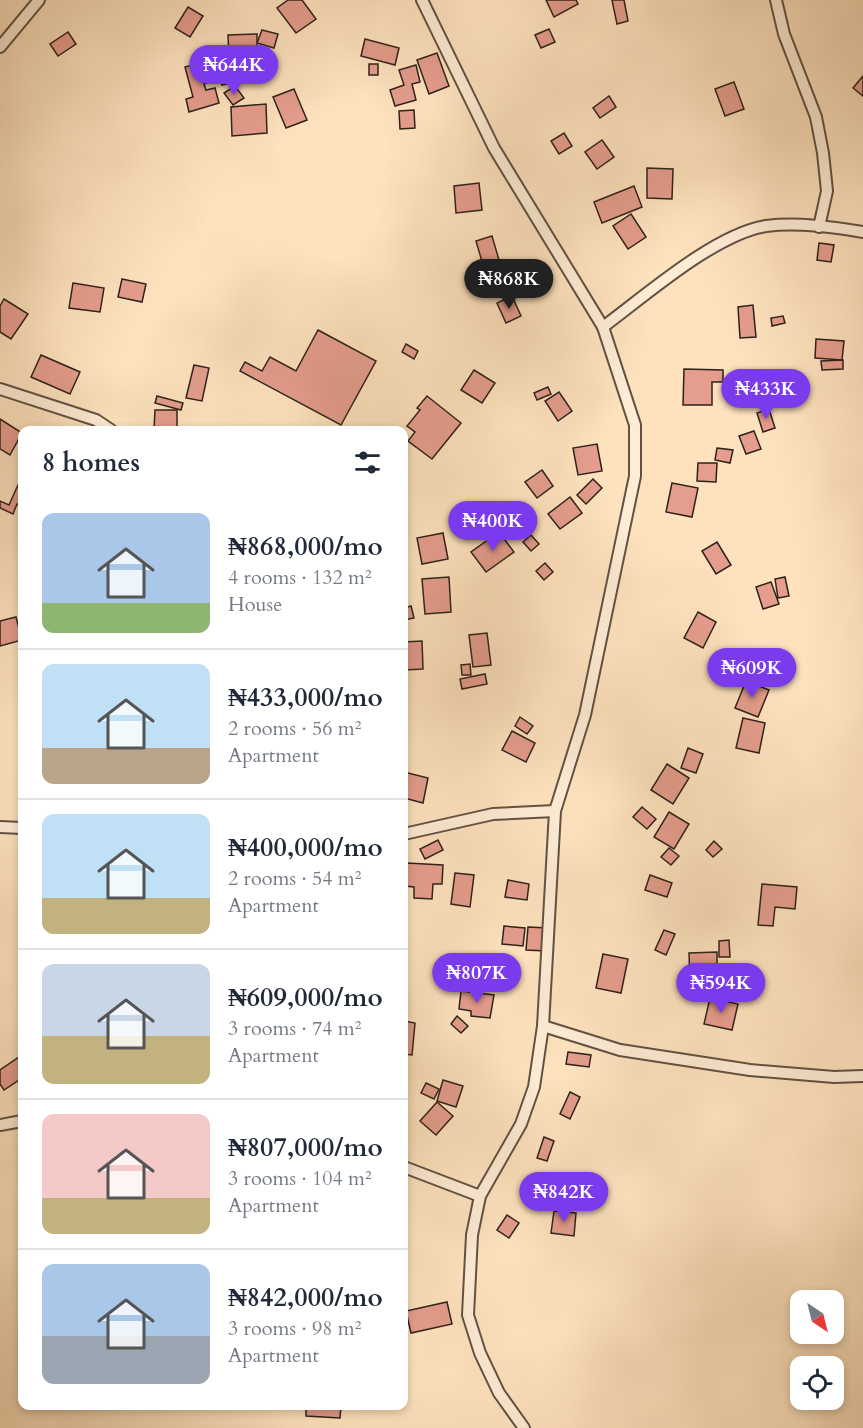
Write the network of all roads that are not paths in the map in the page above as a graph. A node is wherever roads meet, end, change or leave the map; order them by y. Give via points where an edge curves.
1 (39, 0) edge
2 (422, 0) edge
3 (776, 0) edge
4 (0, 47) edge
5 (819, 227) junction
6 (863, 232) edge
7 (603, 327) junction
8 (0, 389) edge
9 (105, 426) edge
10 (555, 811) junction
11 (0, 827) edge
12 (18, 828) edge
13 (408, 833) edge
14 (543, 1026) junction
15 (863, 1076) edge
16 (18, 1122) edge
17 (0, 1125) edge
18 (408, 1169) edge
19 (480, 1196) junction
20 (524, 1428) edge

1 - 4 street
2 - 7 street via 494,148
3 - 5 street via 784,34 816,117 824,153 827,191
5 - 6 street
5 - 7 street via 765,226 742,234 700,255
7 - 10 street via 635,425 635,476 585,715
8 - 9 street
10 - 13 street via 493,814
10 - 14 street
11 - 12 street
14 - 15 street via 632,1052 750,1070
14 - 19 street via 534,1087 521,1124
16 - 17 street
18 - 19 street
19 - 20 street via 472,1235 468,1315 499,1393

